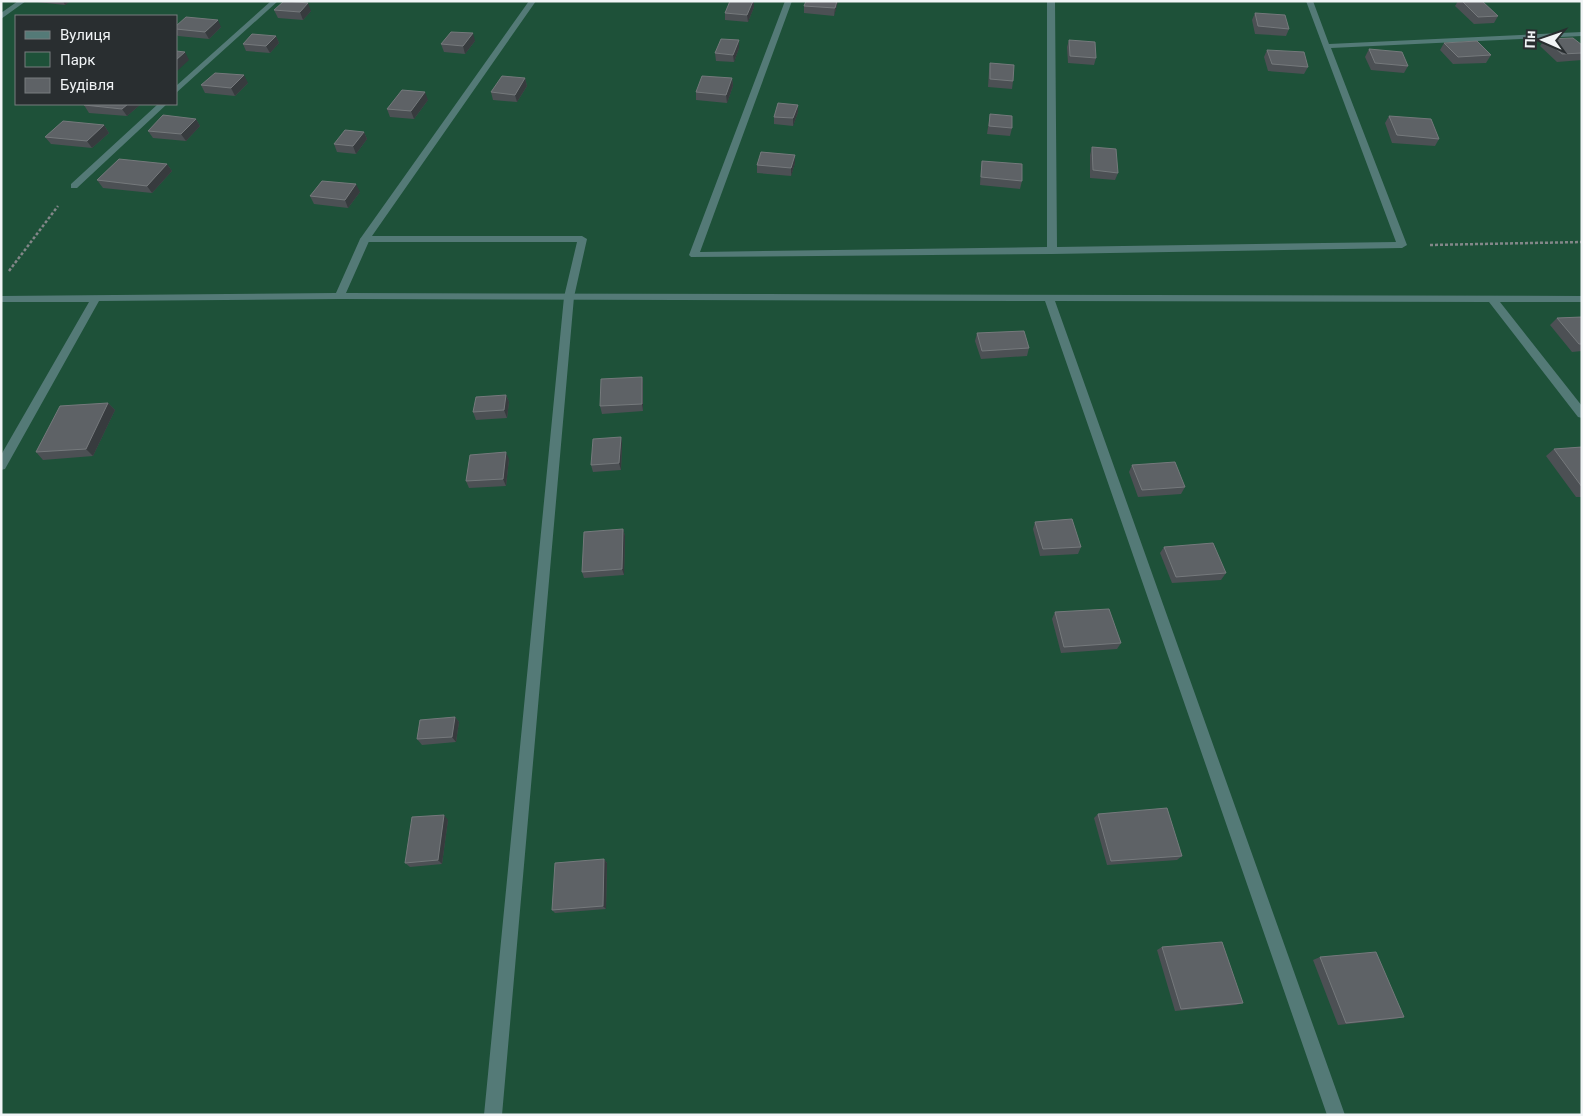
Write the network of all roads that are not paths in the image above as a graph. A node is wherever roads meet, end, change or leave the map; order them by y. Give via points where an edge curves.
1 (23, 1) edge
2 (274, 1) edge
3 (532, 1) edge
4 (789, 1) edge
5 (1051, 1) edge
6 (1309, 1) edge
7 (1, 17) edge
8 (1582, 34) edge
9 (1326, 46) junction
10 (178, 89) edge
11 (162, 105) edge
12 (74, 186) road end
13 (365, 239) junction
14 (1052, 251) junction
15 (340, 296) junction
16 (570, 297) junction
17 (96, 298) junction
18 (1049, 298) junction
19 (1, 299) edge
20 (1492, 299) junction
21 (1582, 299) edge
22 (1582, 414) edge
23 (1, 466) edge
24 (493, 1115) edge
25 (1336, 1115) edge

1 - 7 street
2 - 10 street
3 - 13 street
4 - 14 street via 694,254
5 - 14 street
6 - 9 street
8 - 9 street
9 - 14 street via 1402,245
11 - 12 street
13 - 15 street
13 - 16 street via 582,239
15 - 16 street
15 - 17 street
16 - 18 street
16 - 24 street
17 - 19 street
17 - 23 street
18 - 20 street
18 - 25 street
20 - 21 street
20 - 22 street

